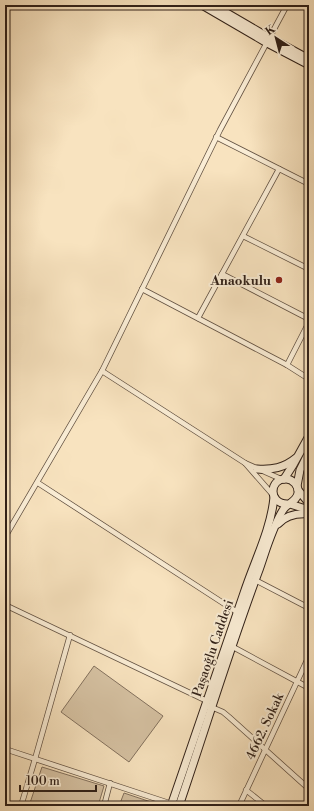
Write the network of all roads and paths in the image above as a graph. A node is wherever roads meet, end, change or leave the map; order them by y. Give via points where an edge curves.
1 (202, 5) edge
2 (213, 5) edge
3 (287, 5) edge
4 (268, 41) junction
5 (309, 59) edge
6 (309, 65) edge
7 (216, 137) junction
8 (279, 169) junction
9 (309, 184) edge
10 (243, 236) junction
11 (309, 269) edge
12 (222, 274) junction
13 (142, 289) junction
14 (198, 318) junction
15 (309, 320) edge
16 (287, 365) junction
17 (102, 371) junction
18 (309, 379) edge
19 (309, 436) edge
20 (309, 452) edge
21 (298, 457) junction
22 (245, 463) junction
23 (257, 469) junction
24 (282, 479) junction
25 (38, 483) junction
26 (298, 488) junction
27 (274, 496) junction
28 (309, 502) edge
29 (289, 504) junction
30 (309, 510) edge
31 (309, 514) edge
32 (275, 527) junction
33 (5, 537) edge
34 (255, 580) junction
35 (5, 605) edge
36 (309, 608) edge
37 (237, 612) junction
38 (70, 635) junction
39 (233, 647) junction
40 (309, 656) edge
41 (296, 681) junction
42 (309, 688) edge
43 (208, 704) junction
44 (5, 749) edge
45 (266, 750) junction
46 (35, 759) junction
47 (110, 783) junction
48 (309, 789) edge
49 (246, 790) junction
50 (174, 805) edge
51 (21, 806) edge
52 (104, 806) edge
53 (239, 806) edge
54 (266, 806) edge

1 - 4 street
2 - 4 street
3 - 4 street
4 - 5 street
4 - 6 street
4 - 7 street
7 - 8 street
7 - 13 street
8 - 9 street
8 - 10 street
10 - 11 street
10 - 12 street
12 - 14 street
12 - 15 street
13 - 14 street
13 - 17 street
14 - 16 street
15 - 16 street
16 - 18 street
17 - 22 street
17 - 25 street
19 - 21 street
20 - 26 street via 300,470
21 - 23 street via 280,468
21 - 24 street
22 - 23 street
22 - 27 street
23 - 24 street
24 - 26 street via 294,482
24 - 27 street via 273,487
25 - 33 street
25 - 37 street
26 - 28 street
26 - 29 street via 297,497
27 - 29 street via 279,503
27 - 37 street, Paşaoğlu Caddesi via 269,524
29 - 30 street
29 - 32 street, Paşaoğlu Caddesi
31 - 32 street via 287,517
32 - 34 street, Paşaoğlu Caddesi
34 - 36 street
34 - 39 street, Paşaoğlu Caddesi
35 - 38 street
37 - 43 street, Paşaoğlu Caddesi
38 - 43 street
38 - 46 street
39 - 41 street
39 - 43 street, Paşaoğlu Caddesi
40 - 41 street, 4662. Sokak
41 - 42 street
41 - 45 street, 4662. Sokak
43 - 45 street via 229,717
43 - 50 street, Paşaoğlu Caddesi
44 - 46 street
45 - 48 street
45 - 49 street, 4662. Sokak
46 - 47 street
46 - 51 street
47 - 50 street
47 - 52 street
49 - 53 street, 4662. Sokak
49 - 54 street

